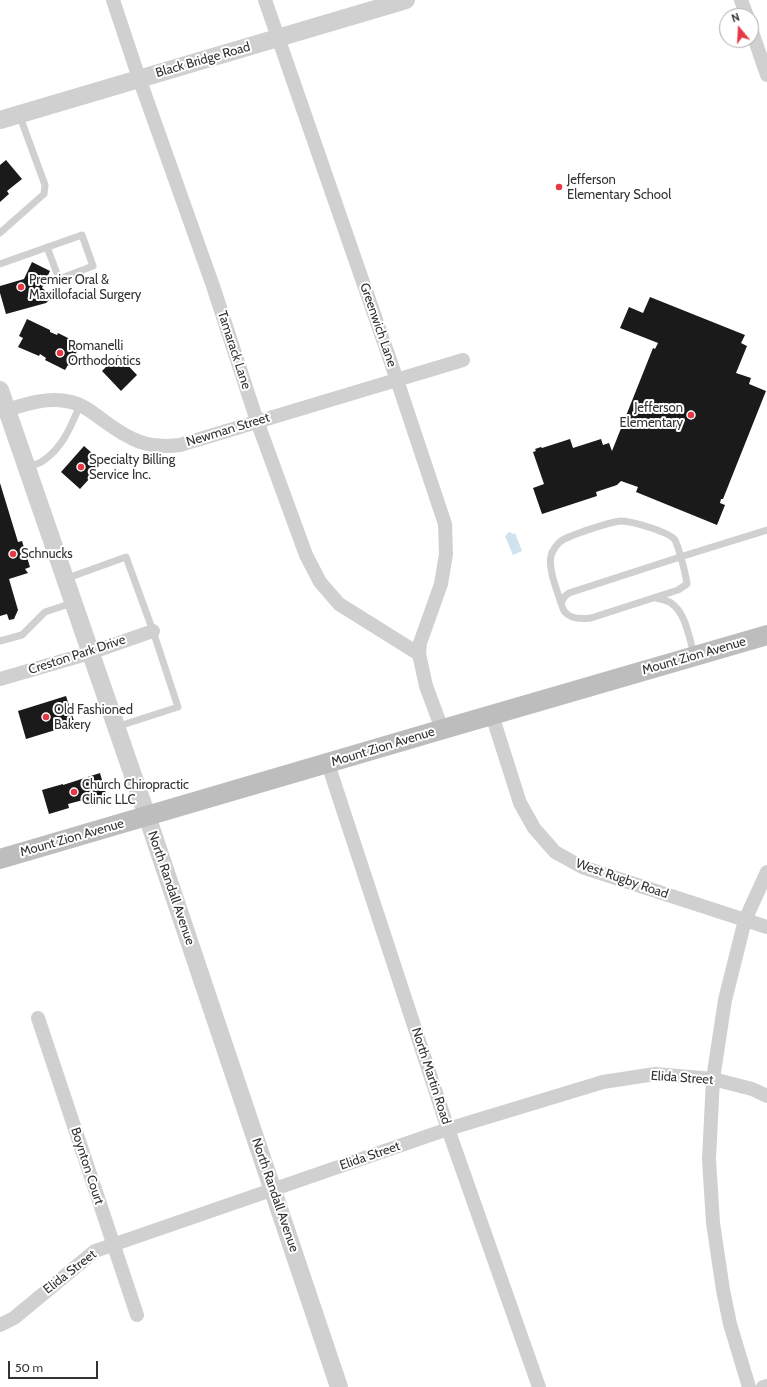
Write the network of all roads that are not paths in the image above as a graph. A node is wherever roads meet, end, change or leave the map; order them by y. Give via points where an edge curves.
1 (113, 0) edge
2 (265, 0) edge
3 (406, 0) edge
4 (278, 38) junction
5 (758, 48) edge
6 (767, 75) edge
7 (139, 78) junction
8 (19, 114) junction
9 (0, 120) edge
10 (0, 233) edge
11 (47, 247) junction
12 (0, 264) edge
13 (462, 360) dead end
14 (397, 380) junction
15 (0, 390) edge
16 (80, 405) junction
17 (4, 411) edge
18 (257, 421) junction
19 (27, 467) junction
20 (767, 530) edge
21 (680, 557) junction
22 (65, 579) junction
23 (656, 598) junction
24 (73, 603) junction
25 (561, 603) junction
26 (153, 630) junction
27 (767, 635) edge
28 (0, 640) edge
29 (90, 653) junction
30 (419, 654) junction
31 (695, 656) junction
32 (0, 679) edge
33 (492, 715) junction
34 (116, 727) junction
35 (442, 729) junction
36 (328, 764) junction
37 (147, 816) junction
38 (0, 859) edge
39 (767, 872) edge
40 (745, 920) junction
41 (767, 927) edge
42 (38, 1018) dead end
43 (713, 1079) junction
44 (767, 1096) edge
45 (448, 1129) junction
46 (273, 1190) junction
47 (113, 1245) junction
48 (137, 1315) dead end
49 (0, 1325) edge
50 (767, 1386) edge
51 (339, 1387) edge
52 (539, 1387) edge
53 (749, 1387) edge
54 (763, 1387) edge

1 - 7 street, Tamarack Lane
2 - 4 street, Greenwich Lane
3 - 4 street, Black Bridge Road
4 - 7 street, Black Bridge Road
4 - 14 street, Greenwich Lane
5 - 6 street
7 - 8 street, Black Bridge Road
7 - 18 street, Tamarack Lane via 213,286
8 - 9 street, Black Bridge Road
8 - 10 lane via 45,185 44,194
11 - 11 lane via 82,235 93,266 59,279
11 - 12 lane
13 - 14 street, Newman Street
14 - 18 street, Newman Street
14 - 30 street, Greenwich Lane via 445,524 446,554 441,584 420,643
15 - 17 street, North Randall Avenue
16 - 17 street, Newman Street via 48,400
16 - 18 street, Newman Street via 132,440 150,445 180,444
16 - 19 lane via 68,434 56,449 44,461
17 - 19 street, North Randall Avenue
18 - 30 street, Tamarack Lane via 306,555 320,582 339,604
19 - 22 street, North Randall Avenue
20 - 21 lane
21 - 23 lane via 687,584
21 - 25 lane via 569,593
21 - 25 lane via 675,540 670,535 634,523 611,523 569,537 560,542 550,556 551,572
22 - 24 street, North Randall Avenue
22 - 26 lane via 126,557
23 - 25 lane via 583,619 576,619 565,612
23 - 31 lane via 670,602 676,607 683,618
24 - 28 lane via 45,612 22,634
24 - 29 street, North Randall Avenue
26 - 29 street, Creston Park Drive
26 - 34 lane via 178,707
27 - 31 main road, Mount Zion Avenue
29 - 32 street, Creston Park Drive
29 - 34 street, North Randall Avenue
30 - 35 street via 426,686
31 - 33 main road, Mount Zion Avenue
33 - 35 main road, Mount Zion Avenue
33 - 40 street, West Rugby Road via 520,803 534,828 555,852 582,867
34 - 37 street, North Randall Avenue
35 - 36 main road, Mount Zion Avenue
36 - 37 main road, Mount Zion Avenue
36 - 45 street, North Martin Road
37 - 38 main road, Mount Zion Avenue
37 - 46 street, North Randall Avenue
39 - 40 street
40 - 41 street, West Rugby Road
40 - 43 street via 725,1000
42 - 47 street, Boynton Court
43 - 44 street, Elida Street via 752,1089
43 - 45 street, Elida Street via 655,1074 603,1082
43 - 53 street via 709,1159 713,1223 730,1324
45 - 46 street, Elida Street
45 - 52 street, North Martin Road
46 - 47 street, Elida Street
46 - 51 street, North Randall Avenue
47 - 48 street, Boynton Court
47 - 49 street, Elida Street via 95,1251 14,1318
50 - 54 street

